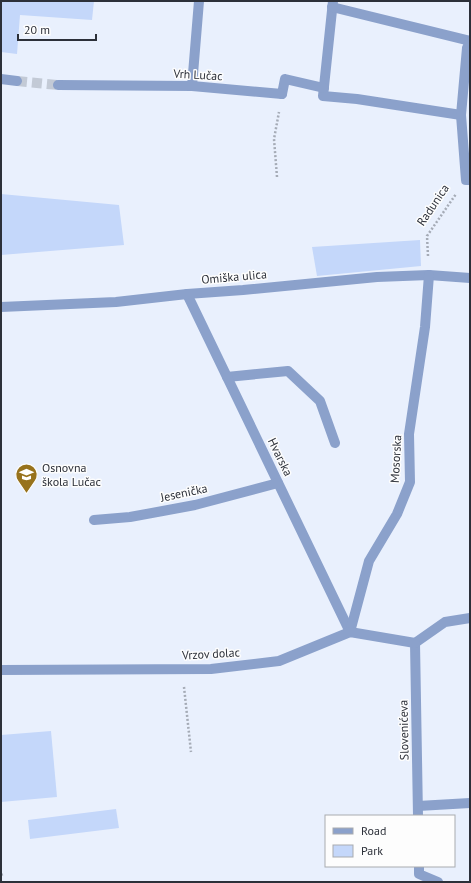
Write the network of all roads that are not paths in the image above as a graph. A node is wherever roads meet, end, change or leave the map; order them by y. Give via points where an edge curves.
1 (199, 1) edge
2 (333, 4) edge
3 (469, 45) edge
4 (1, 80) edge
5 (17, 81) tunnel mouth
6 (58, 85) tunnel mouth
7 (192, 86) junction
8 (323, 92) junction
9 (461, 115) junction
10 (468, 180) edge
11 (428, 275) junction
12 (470, 278) edge
13 (187, 294) junction
14 (1, 307) edge
15 (227, 377) junction
16 (335, 443) dead end
17 (278, 483) junction
18 (94, 520) dead end
19 (470, 618) edge
20 (350, 632) junction
21 (415, 643) junction
22 (1, 670) edge
23 (470, 803) edge
24 (418, 811) edge
25 (419, 867) edge
26 (438, 882) edge

1 - 7 street
2 - 3 street
2 - 8 street
3 - 9 street
4 - 5 street
6 - 7 street, Vrh Lučac
7 - 8 street, Vrh Lučac via 282,94 285,79
8 - 9 street
9 - 10 street
11 - 12 street, Omiška ulica
11 - 13 street, Omiška ulica via 377,277
11 - 20 street, Mosorska via 425,327 409,434 410,482 397,514 369,561
13 - 14 street, Omiška ulica via 116,302
13 - 15 street, Hvarska
15 - 16 street via 288,371 320,401
15 - 17 street, Hvarska
17 - 18 street, Jesenička via 183,507 130,517
17 - 20 street, Hvarska
19 - 21 street via 445,622
20 - 21 street
20 - 22 street, Vrzov dolac via 279,661 211,669
21 - 24 street, Slovenićeva
23 - 24 street
25 - 26 street via 419,874

